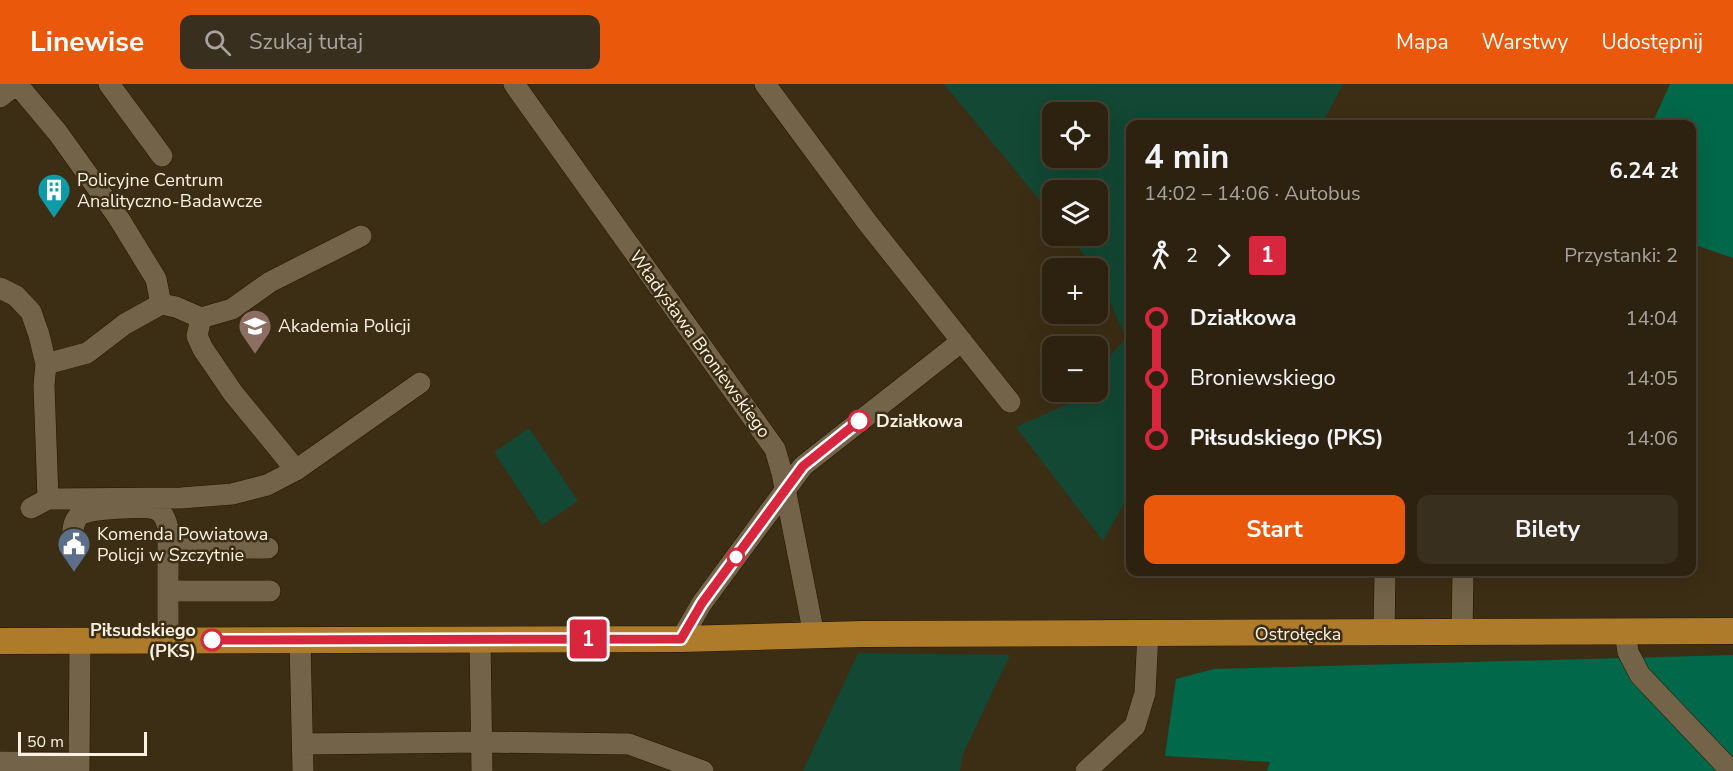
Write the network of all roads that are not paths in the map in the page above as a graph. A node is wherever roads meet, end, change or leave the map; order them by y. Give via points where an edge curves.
1 (110, 84) edge
2 (514, 84) edge
3 (765, 84) edge
4 (0, 97) edge
5 (162, 156) dead end
6 (361, 236) dead end
7 (0, 288) edge
8 (161, 304) junction
9 (201, 318) junction
10 (962, 341) junction
11 (46, 364) junction
12 (420, 383) dead end
13 (1010, 402) dead end
14 (296, 470) junction
15 (785, 489) junction
16 (72, 546) dead end
17 (268, 548) dead end
18 (168, 549) junction
19 (1385, 576) edge
20 (1462, 576) edge
21 (168, 591) junction
22 (270, 591) dead end
23 (1625, 631) junction
24 (1733, 632) edge
25 (1148, 633) junction
26 (1462, 633) junction
27 (1384, 634) junction
28 (814, 635) junction
29 (480, 638) junction
30 (681, 639) junction
31 (168, 640) junction
32 (300, 640) junction
33 (0, 641) edge
34 (80, 641) junction
35 (482, 742) junction
36 (303, 744) junction
37 (0, 762) edge
38 (79, 767) edge
39 (303, 771) edge
40 (482, 771) edge
41 (703, 771) edge
42 (1086, 771) edge
43 (1731, 771) edge

1 - 5 street
2 - 15 street, Władysława Broniewskiego via 769,440
3 - 10 street via 867,222
4 - 8 street via 17,84 58,133 118,217 156,279
6 - 9 street via 270,282 232,309
7 - 11 street via 16,296 31,312
8 - 9 street
8 - 11 street via 125,324 87,353
9 - 14 street via 197,336 203,349 233,393
10 - 13 street
10 - 15 street via 803,466
11 - 14 street via 40,503 232,494 267,485
12 - 14 street
15 - 28 street, Władysława Broniewskiego
15 - 30 street via 702,603
16 - 18 street via 73,526 80,515 95,509 154,509 164,516
17 - 18 street
18 - 21 street
19 - 27 street
20 - 26 street
21 - 22 street
21 - 31 street
23 - 24 main road, Ostrołęcka
23 - 26 main road, Ostrołęcka
23 - 43 street via 1628,652 1640,675
25 - 27 main road, Ostrołęcka
25 - 28 main road, Ostrołęcka
25 - 42 street via 1145,693 1135,726
26 - 27 main road, Ostrołęcka
28 - 30 main road, Ostrołęcka
29 - 30 main road, Ostrołęcka
29 - 32 main road, Ostrołęcka
29 - 35 street
31 - 32 main road, Ostrołęcka
31 - 34 main road, Ostrołęcka
32 - 36 street
33 - 34 main road, Ostrołęcka
34 - 38 street
35 - 36 street
35 - 40 street
35 - 41 street via 629,744
36 - 39 street
37 - 38 street

